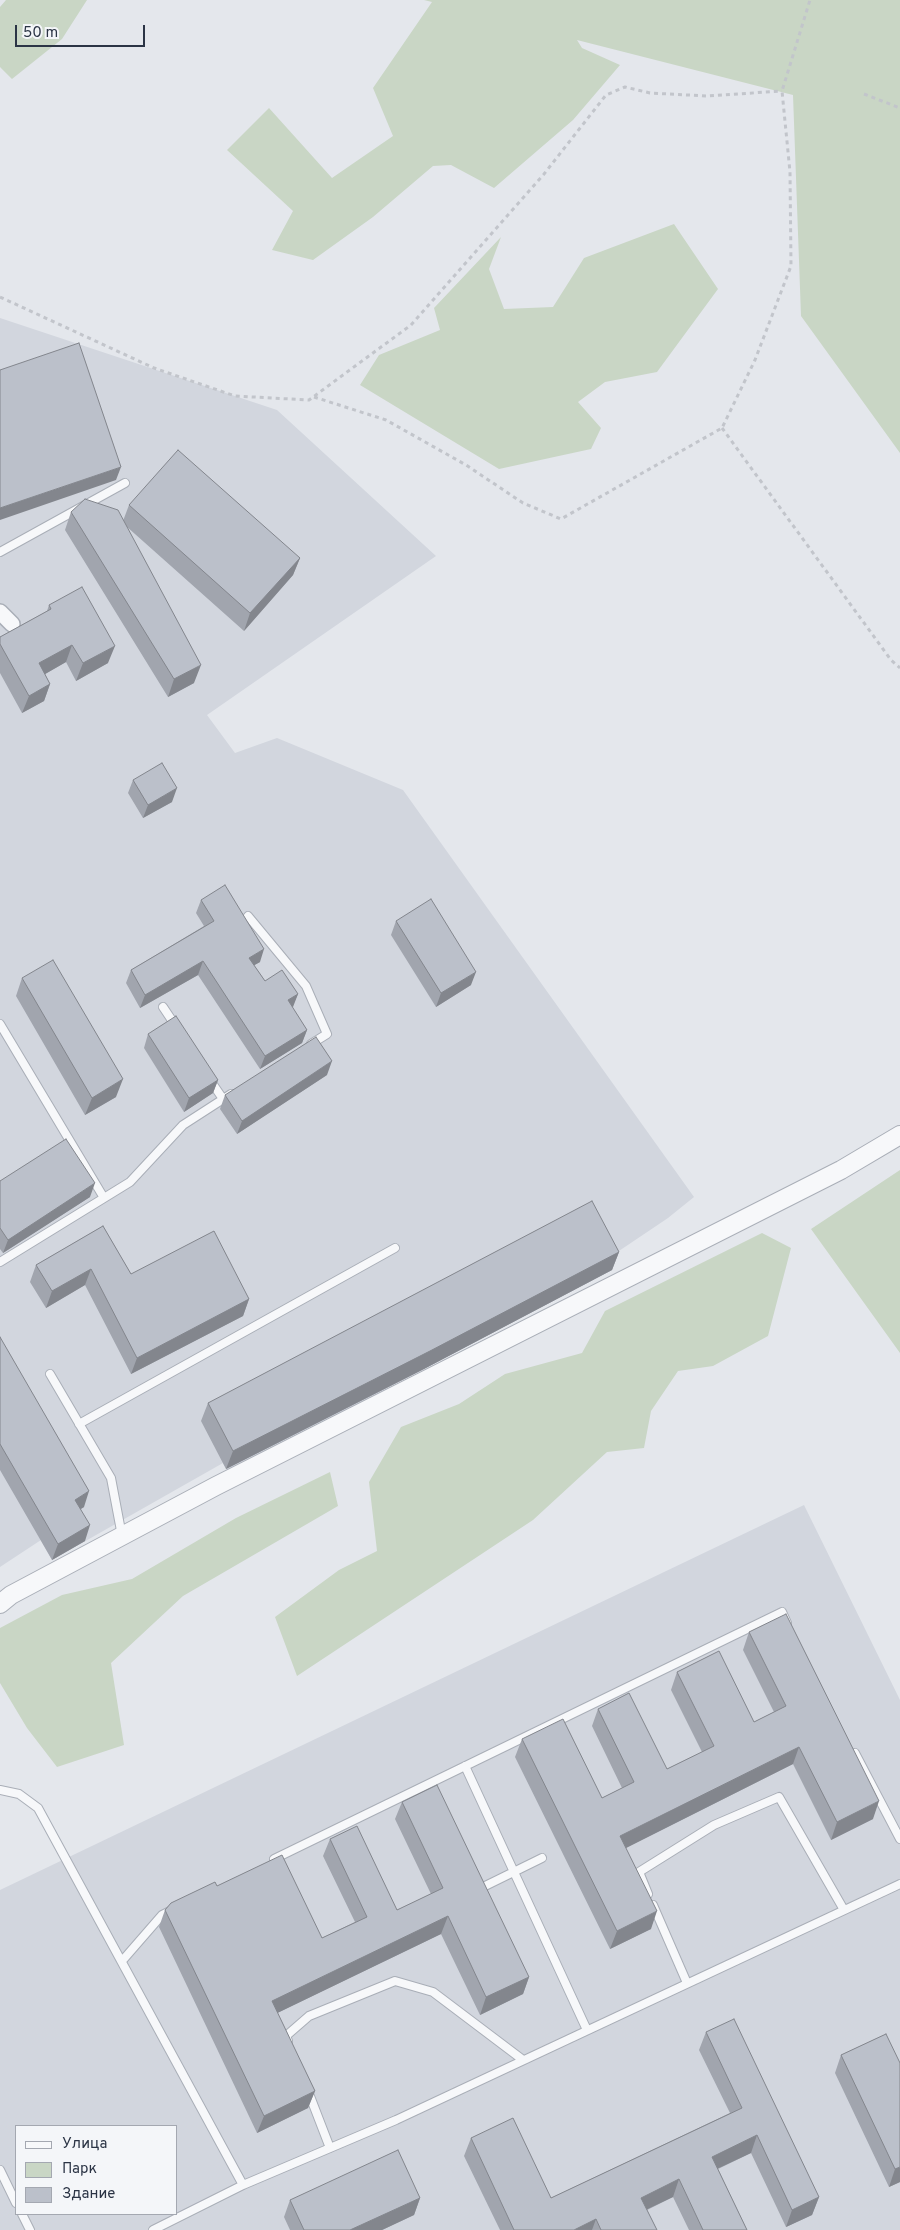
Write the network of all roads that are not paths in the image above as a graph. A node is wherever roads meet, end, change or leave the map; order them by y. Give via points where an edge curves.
1 (125, 483) dead end
2 (0, 552) edge
3 (0, 612) edge
4 (12, 624) dead end
5 (248, 916) dead end
6 (163, 1007) dead end
7 (0, 1024) edge
8 (179, 1032) edge
9 (303, 1049) edge
10 (206, 1074) edge
11 (239, 1089) edge
12 (223, 1099) junction
13 (900, 1135) edge
14 (104, 1198) junction
15 (395, 1248) dead end
16 (0, 1262) edge
17 (50, 1374) dead end
18 (79, 1424) junction
19 (123, 1538) junction
20 (0, 1604) edge
21 (791, 1630) edge
22 (850, 1743) edge
23 (466, 1766) junction
24 (0, 1790) edge
25 (900, 1839) edge
26 (542, 1858) dead end
27 (265, 1864) edge
28 (514, 1873) junction
29 (900, 1884) edge
30 (479, 1889) edge
31 (179, 1906) edge
32 (844, 1910) junction
33 (122, 1961) junction
34 (687, 1983) junction
35 (587, 2030) junction
36 (293, 2053) edge
37 (523, 2060) junction
38 (303, 2079) edge
39 (330, 2148) junction
40 (0, 2170) edge
41 (243, 2185) junction
42 (15, 2201) edge
43 (22, 2215) edge
44 (30, 2230) edge
45 (153, 2230) edge

1 - 2 lane
3 - 4 street
5 - 9 lane via 306,986 327,1034
6 - 8 lane
7 - 14 lane
10 - 12 lane
11 - 12 lane
12 - 14 lane via 183,1124 130,1182
13 - 19 street via 834,1174 216,1486
14 - 16 lane
15 - 18 lane
17 - 18 lane
18 - 19 lane via 111,1478
19 - 20 street via 45,1577
21 - 23 lane via 782,1612
22 - 25 lane
23 - 27 lane
23 - 28 lane
24 - 33 lane via 19,1794 38,1808
26 - 28 lane
28 - 30 lane
28 - 35 lane
29 - 32 lane
31 - 33 lane via 162,1915
32 - 34 lane
32 - 34 lane via 780,1797 714,1825 639,1872
33 - 41 lane
34 - 35 lane
35 - 37 lane
36 - 37 lane via 286,2036 310,2016 395,1981 433,1992
37 - 39 lane
38 - 39 lane
39 - 41 lane
40 - 42 lane
41 - 45 lane
43 - 44 lane

